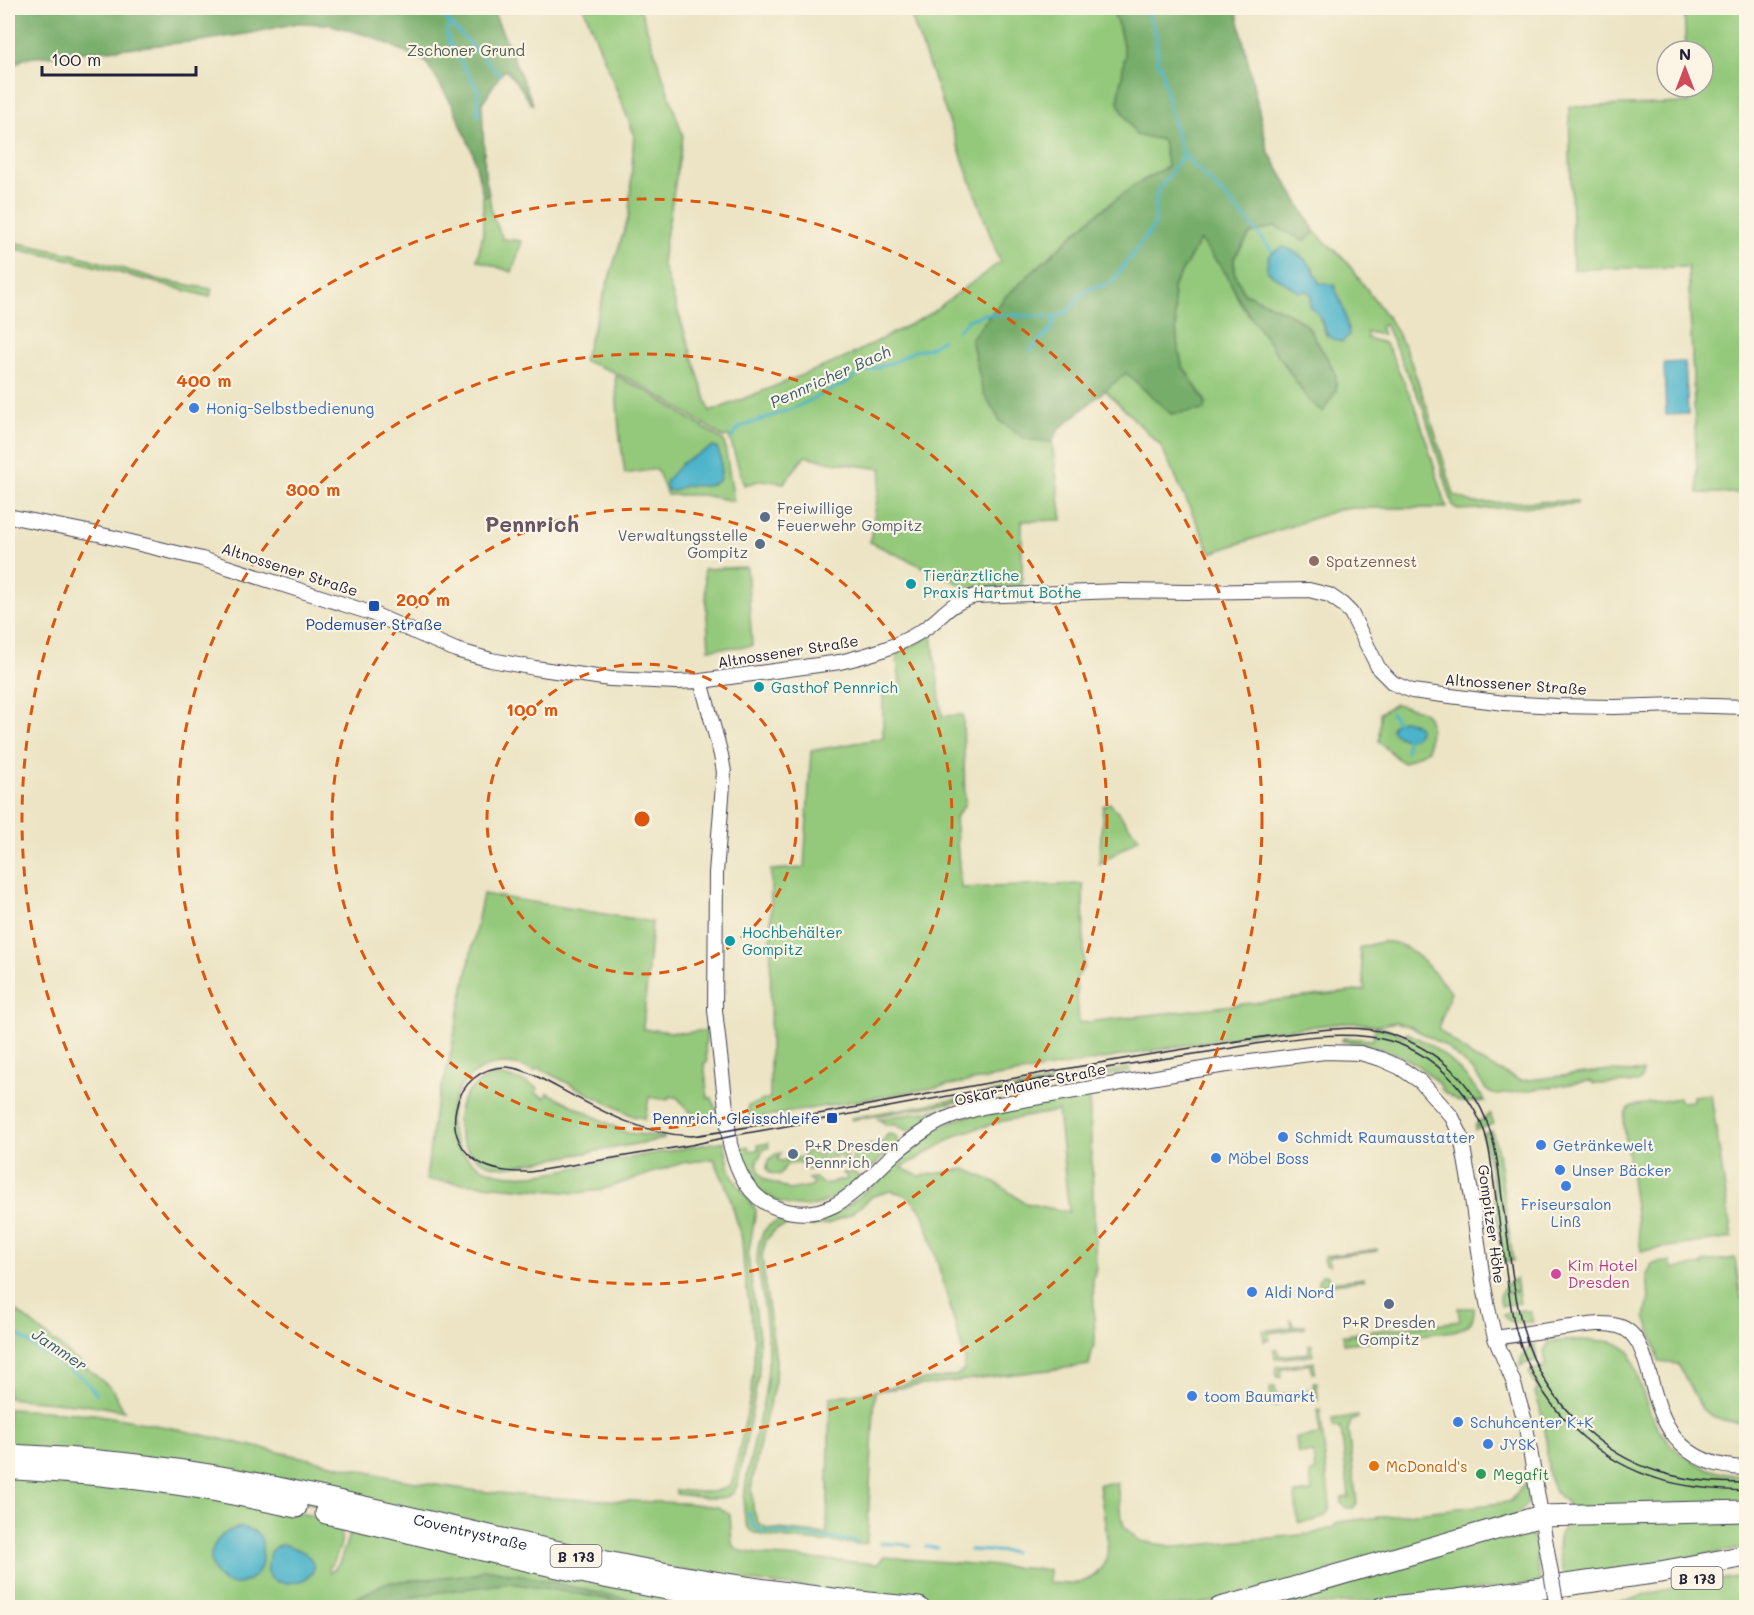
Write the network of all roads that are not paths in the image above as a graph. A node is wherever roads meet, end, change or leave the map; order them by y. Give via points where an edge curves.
1 (8, 516) edge
2 (701, 681) junction
3 (1746, 706) edge
4 (1452, 1117) joint
5 (1496, 1338) junction
6 (8, 1455) edge
7 (1746, 1468) edge
8 (8, 1469) edge
9 (1746, 1511) edge
10 (1541, 1516) junction
11 (1746, 1556) edge
12 (1746, 1570) edge
13 (787, 1608) edge
14 (919, 1608) edge
15 (1220, 1608) edge
16 (1382, 1608) edge
17 (1510, 1608) edge
18 (1557, 1608) edge

1 - 2 street, Altnossener Straße via 201,559 371,613 438,644 491,660 610,679
2 - 3 street, Altnossener Straße via 840,662 886,650 932,624 949,607 975,596 1309,590 1329,595 1342,604 1351,613 1378,669 1393,683 1412,691 1547,706
2 - 4 street, Oskar-Maune-Straße via 724,772 716,873 714,1010 728,1125 742,1180 770,1205 806,1214 838,1204 929,1127 982,1107 1296,1055 1333,1051 1381,1059 1421,1082
4 - 5 street, Gompitzer Höhe via 1462,1142 1483,1281
5 - 7 street via 1592,1325 1620,1326 1637,1339 1661,1416 1675,1438 1700,1457
5 - 10 street, Gompitzer Höhe via 1525,1421
6 - 14 highway, Coventrystraße / B 173 via 122,1463 238,1480 641,1569 729,1585
8 - 13 highway, B 173 via 90,1474 200,1488 629,1582
9 - 10 highway
10 - 15 highway
10 - 18 street, Gompitzer Höhe, bridge
11 - 16 highway, B 173 via 1660,1572
12 - 17 highway, B 173

